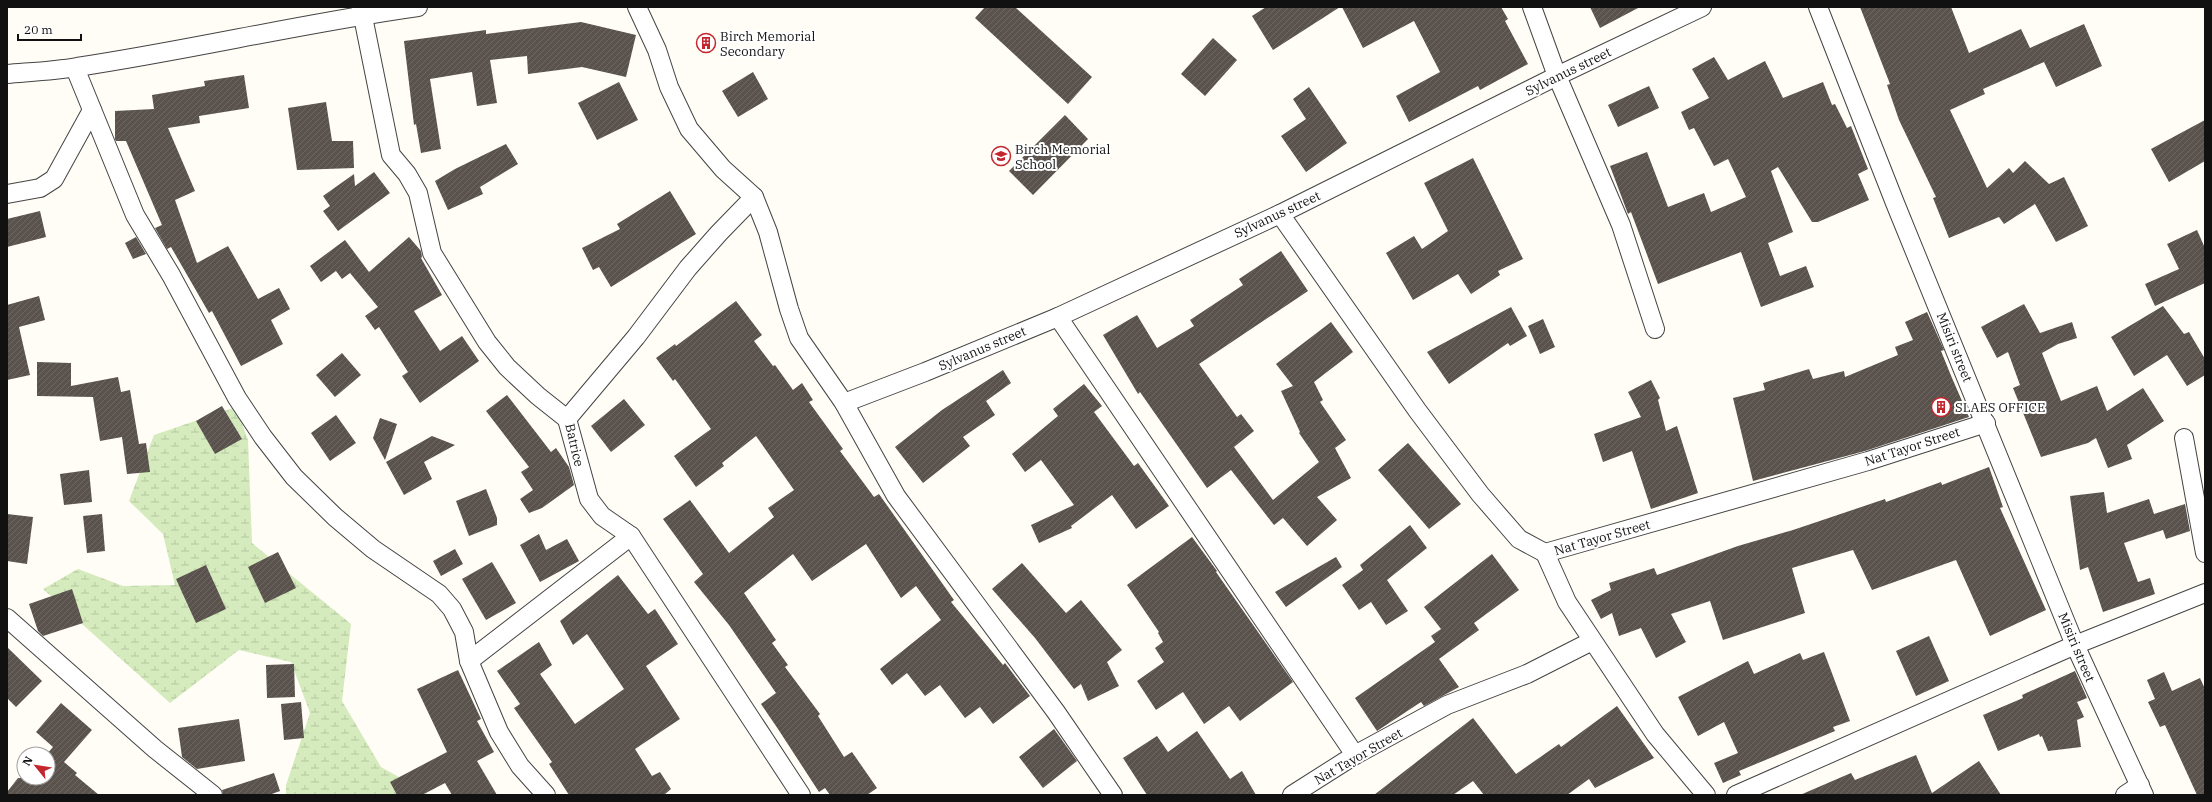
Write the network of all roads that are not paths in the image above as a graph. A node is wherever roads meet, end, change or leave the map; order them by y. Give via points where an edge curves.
1 (418, 7) edge
2 (637, 7) edge
3 (1532, 7) edge
4 (1702, 7) edge
5 (1818, 7) edge
6 (362, 11) edge
7 (75, 68) junction
8 (7, 74) edge
9 (1557, 76) junction
10 (92, 110) junction
11 (7, 194) edge
12 (754, 197) junction
13 (1280, 214) junction
14 (1058, 317) junction
15 (1655, 329) dead end
16 (844, 403) junction
17 (567, 419) junction
18 (1986, 423) junction
19 (2184, 438) dead end
20 (631, 536) junction
21 (1545, 553) junction
22 (2205, 553) edge
23 (2205, 593) edge
24 (7, 618) edge
25 (1592, 641) junction
26 (2075, 644) junction
27 (469, 661) junction
28 (1355, 755) junction
29 (2136, 792) edge
30 (212, 795) edge
31 (546, 795) edge
32 (801, 795) edge
33 (1113, 795) edge
34 (1292, 795) edge
35 (1706, 795) edge
36 (1736, 795) edge

1 - 6 street
2 - 12 street via 689,129 724,169
3 - 9 street
4 - 9 street, Sylvanus street
5 - 18 street, Misiri street
6 - 7 street via 277,33
6 - 17 street via 391,155 407,174 418,193 432,253 487,342 507,367
7 - 8 street
7 - 10 street
9 - 13 street, Sylvanus street
9 - 15 street via 1621,225
10 - 11 street via 54,179 40,188
10 - 27 street via 135,215 171,275 237,398 263,437 294,477 335,517 373,549 439,594 452,610 464,632
12 - 16 street via 768,232 799,338
12 - 17 street, Batrice via 688,268 636,337
13 - 14 street, Sylvanus street
13 - 21 street via 1417,410 1480,494 1519,539
14 - 16 street, Sylvanus street
14 - 28 street
16 - 33 street via 896,496 1052,706
17 - 20 street, Batrice via 589,499 602,516
18 - 21 street, Nat Tayor Street via 1868,461
18 - 26 street, Misiri street
19 - 22 street
20 - 27 street
20 - 32 street
21 - 25 street, Nat Tayor Street via 1567,602
23 - 26 street
24 - 30 street via 155,749
25 - 28 street, Nat Tayor Street via 1527,674 1447,705
25 - 35 street via 1655,734
26 - 29 street, Misiri street
26 - 36 street
27 - 31 street via 499,732 520,766
28 - 34 street, Nat Tayor Street

